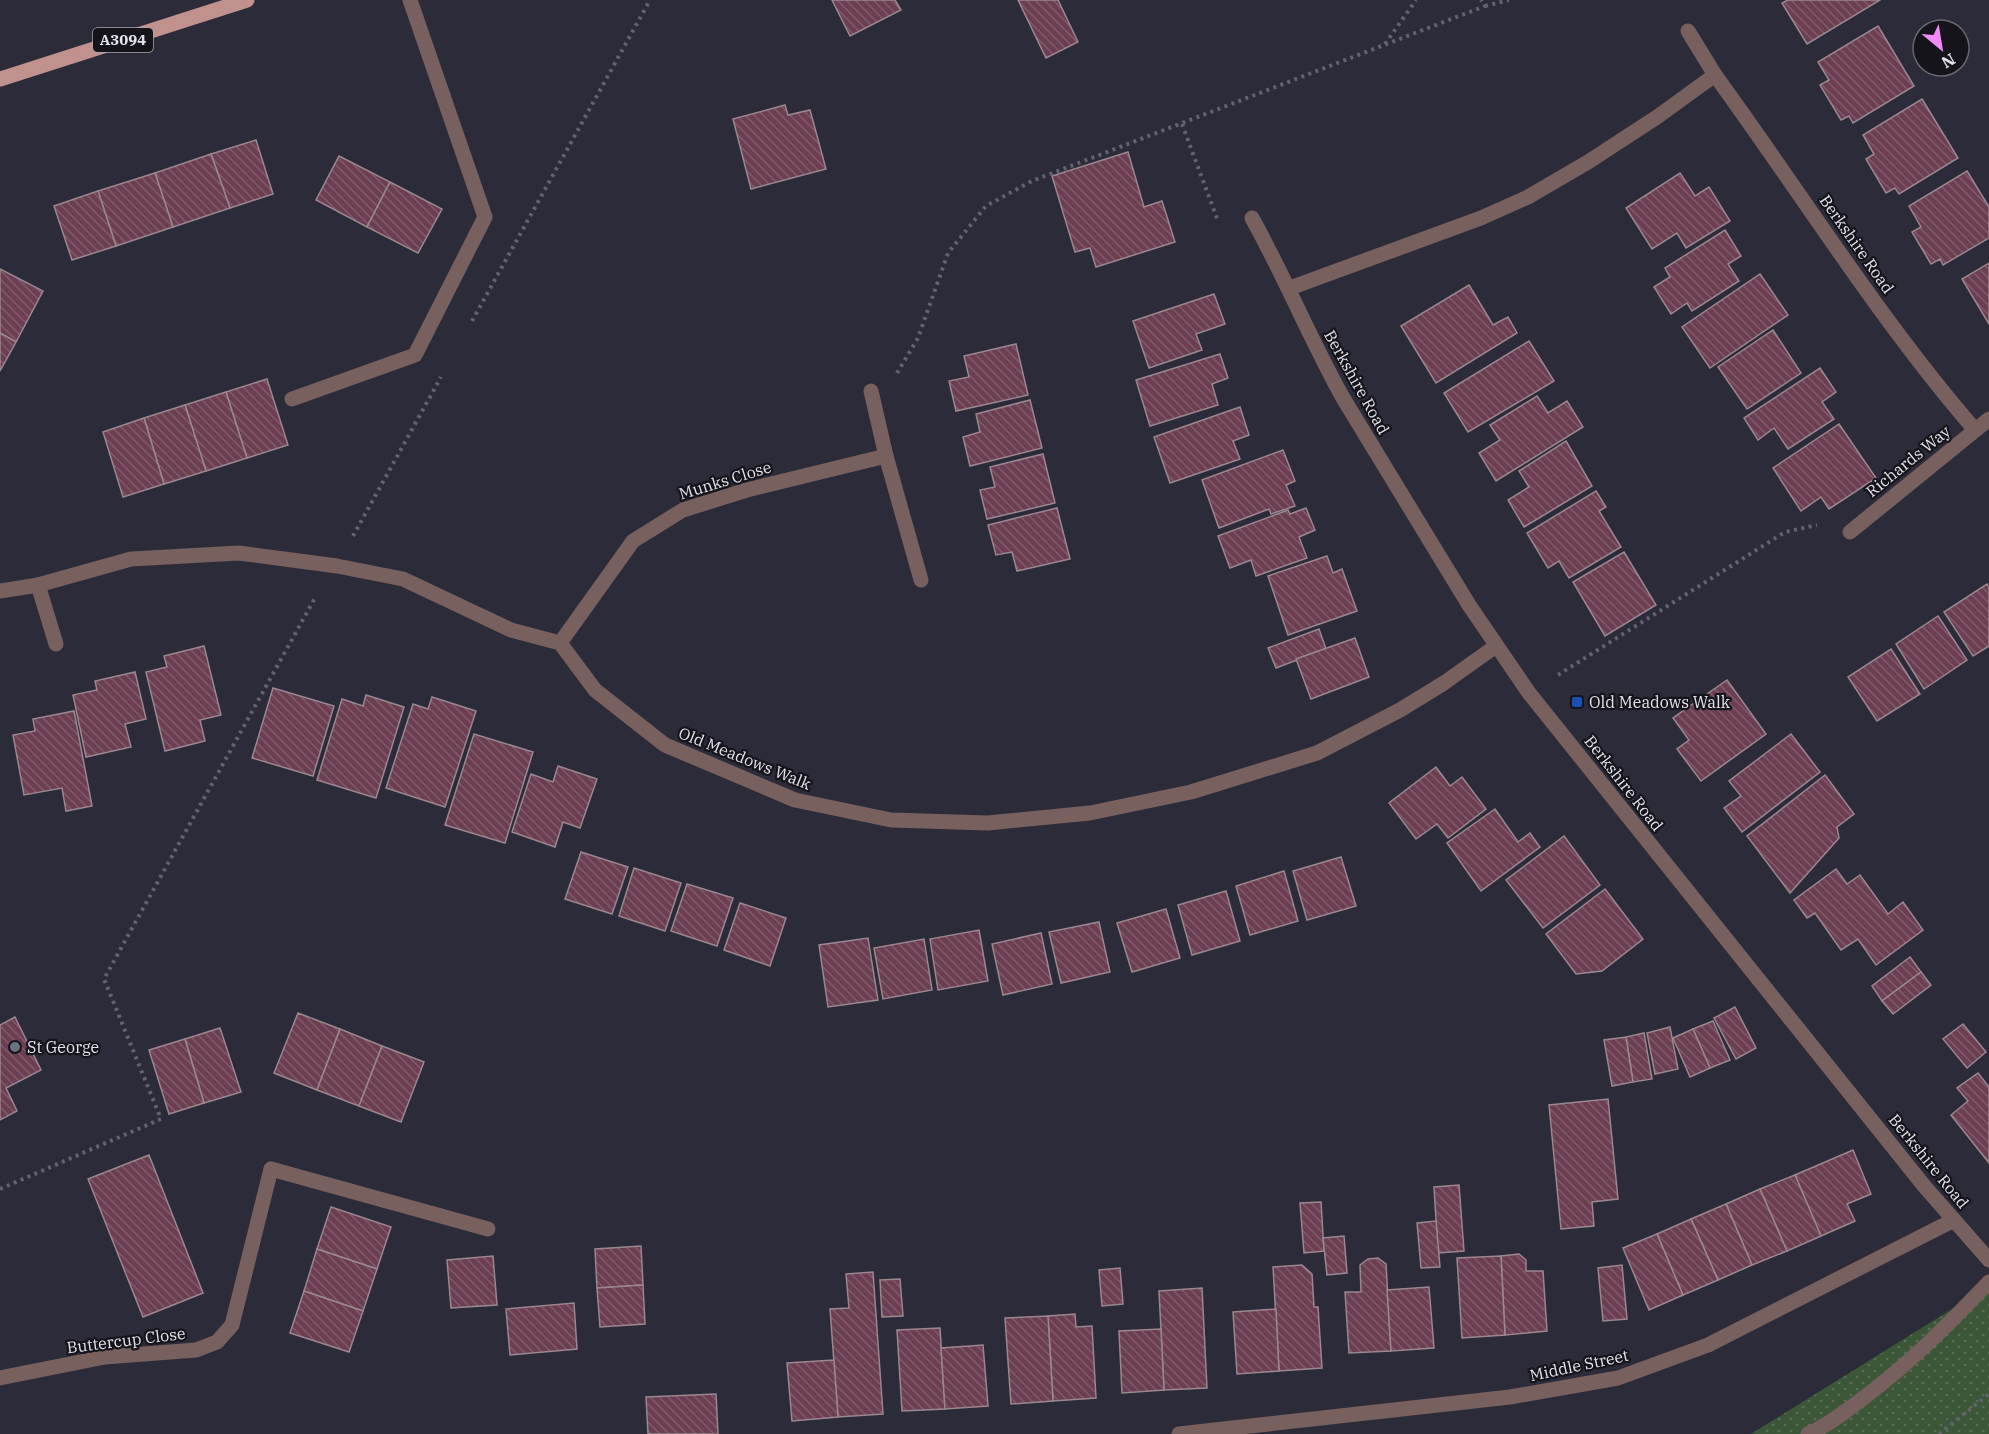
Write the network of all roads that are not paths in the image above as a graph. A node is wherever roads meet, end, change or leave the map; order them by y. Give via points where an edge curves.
1 (247, 0) edge
2 (411, 0) edge
3 (1688, 31) dead end
4 (1715, 75) junction
5 (0, 79) edge
6 (1252, 219) dead end
7 (1290, 288) junction
8 (871, 391) road end
9 (292, 399) dead end
10 (1989, 418) edge
11 (1975, 430) junction
12 (886, 456) junction
13 (1850, 532) road end
14 (921, 580) dead end
15 (38, 585) junction
16 (0, 591) edge
17 (560, 643) junction
18 (56, 644) dead end
19 (1496, 646) junction
20 (1954, 1220) junction
21 (488, 1229) dead end
22 (1989, 1260) edge
23 (1989, 1282) edge
24 (0, 1378) edge
25 (1179, 1434) edge
26 (1808, 1434) edge

1 - 5 main road, A3094
2 - 9 street via 485,217 415,355
3 - 4 street, Berkshire Road
4 - 7 street via 1588,162 1528,196 1481,218
4 - 11 street, Berkshire Road via 1905,344
6 - 7 street, Berkshire Road
7 - 19 street, Berkshire Road via 1343,398
8 - 12 street
10 - 11 street, Richards Way
11 - 13 street, Richards Way
12 - 14 street
12 - 17 street, Munks Close via 682,510 633,541
15 - 16 street
15 - 17 street via 130,559 240,553 403,579 511,630
15 - 18 street
17 - 19 street, Old Meadows Walk via 595,690 665,745 784,796 891,820 988,824 1090,813 1180,794 1317,753 1400,710
19 - 20 street, Berkshire Road via 1529,693
20 - 22 street, Berkshire Road
20 - 25 street, Middle Street via 1708,1345 1618,1378 1510,1397
21 - 24 street, Buttercup Close via 271,1169 232,1325 218,1342 196,1350 105,1357
23 - 26 street via 1890,1378

